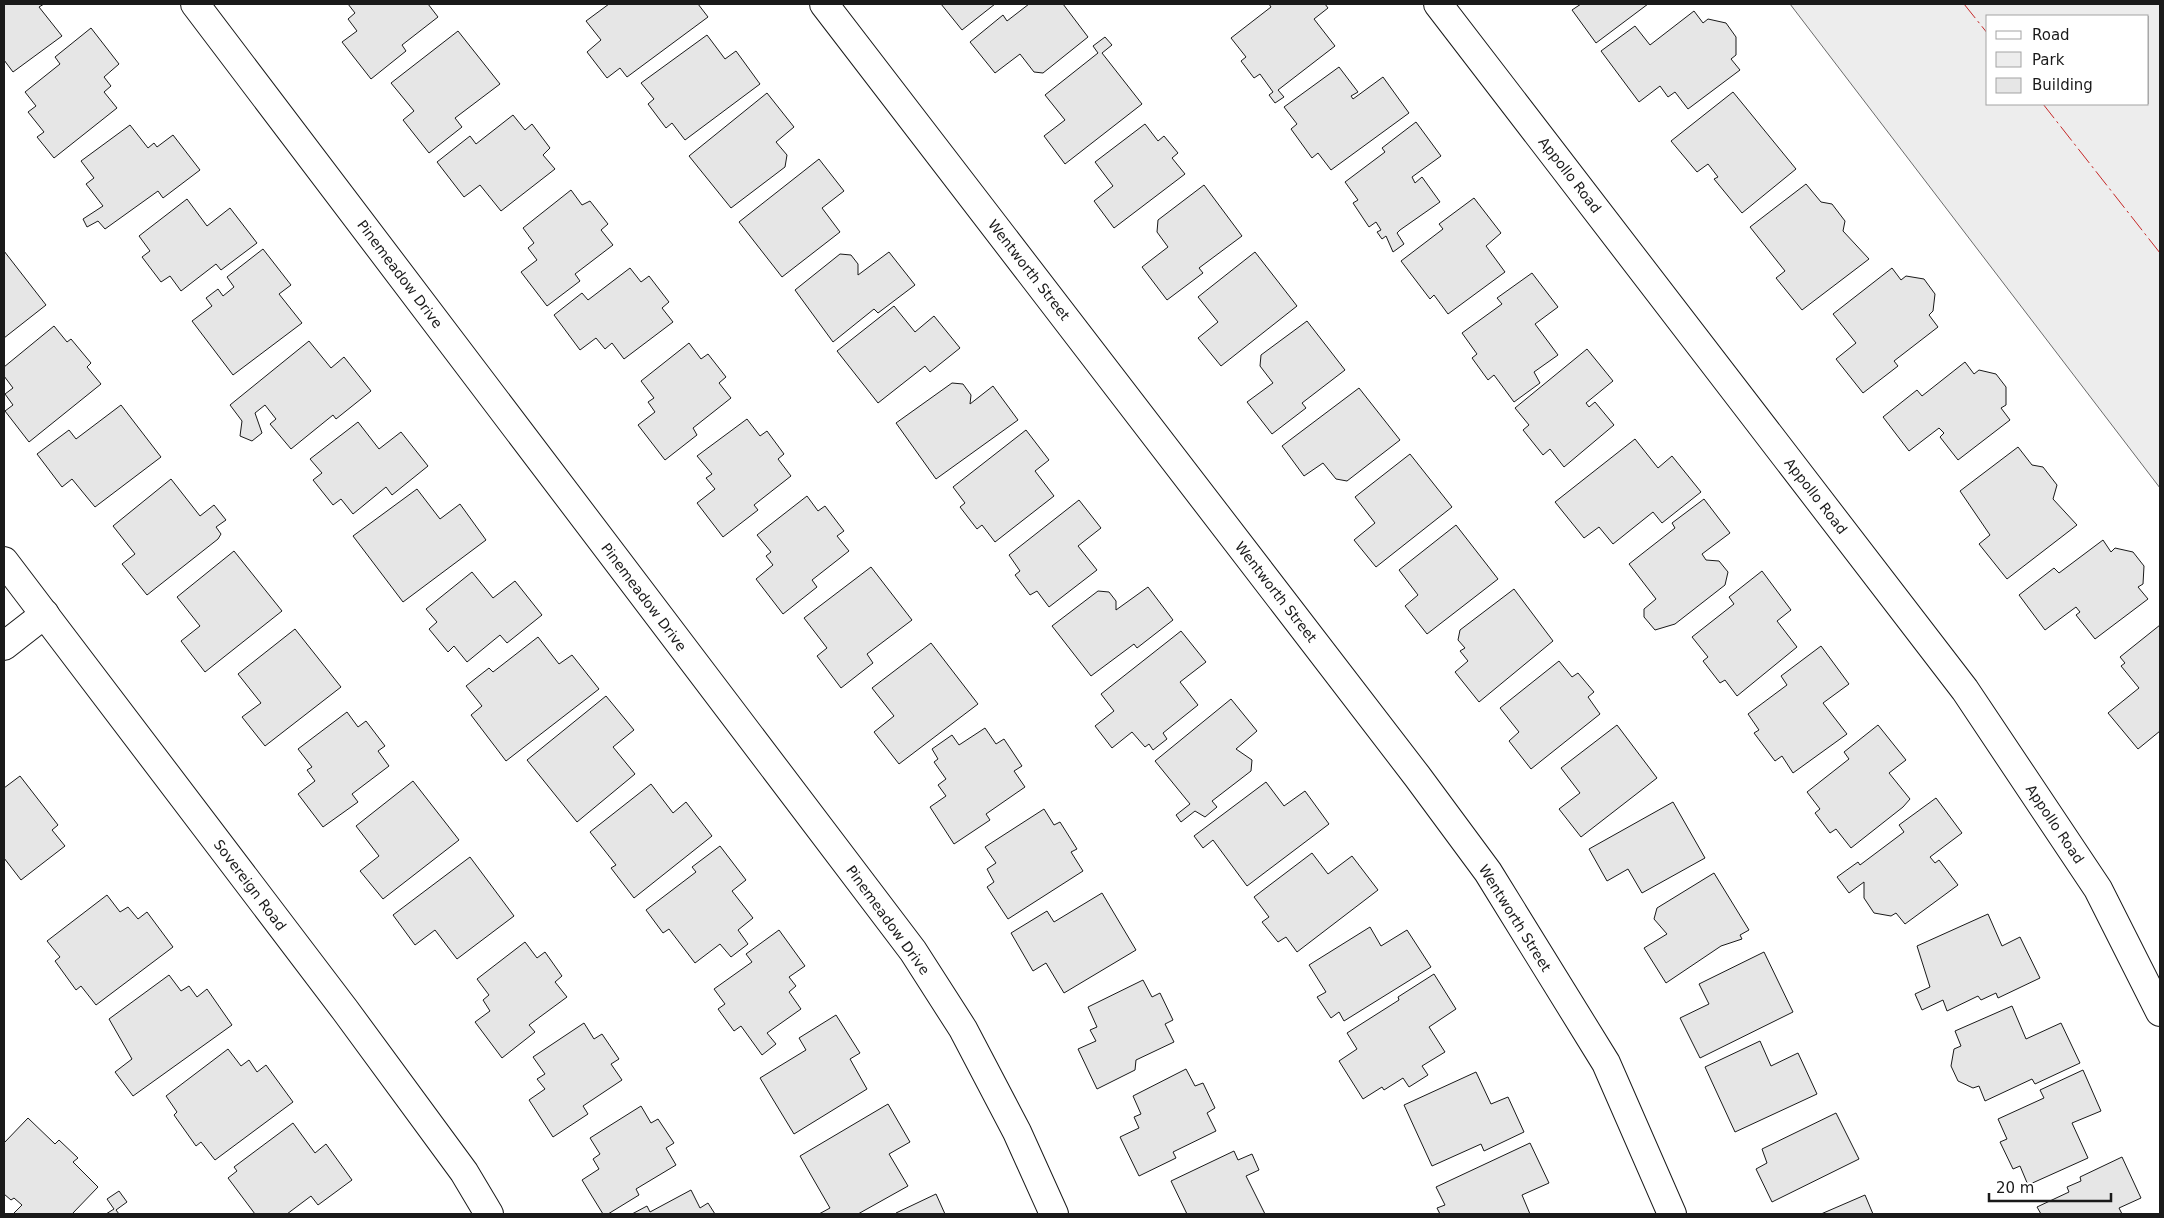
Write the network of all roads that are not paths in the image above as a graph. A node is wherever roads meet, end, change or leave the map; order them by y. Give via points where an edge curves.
1 (195, 4) edge
2 (824, 4) edge
3 (1438, 4) edge
4 (4, 561) edge
5 (45, 614) junction
6 (4, 646) edge
7 (2160, 1012) edge
8 (489, 1214) edge
9 (1054, 1214) edge
10 (1672, 1214) edge

1 - 9 street, Pinemeadow Drive via 913,951 963,1029 1017,1132
2 - 10 street, Wentworth Street via 1488,872 1606,1063
3 - 7 street, Appollo Road via 1965,690 2098,888
4 - 5 street, Sovereign Road
5 - 6 street
5 - 8 street, Sovereign Road via 345,1010 464,1172

